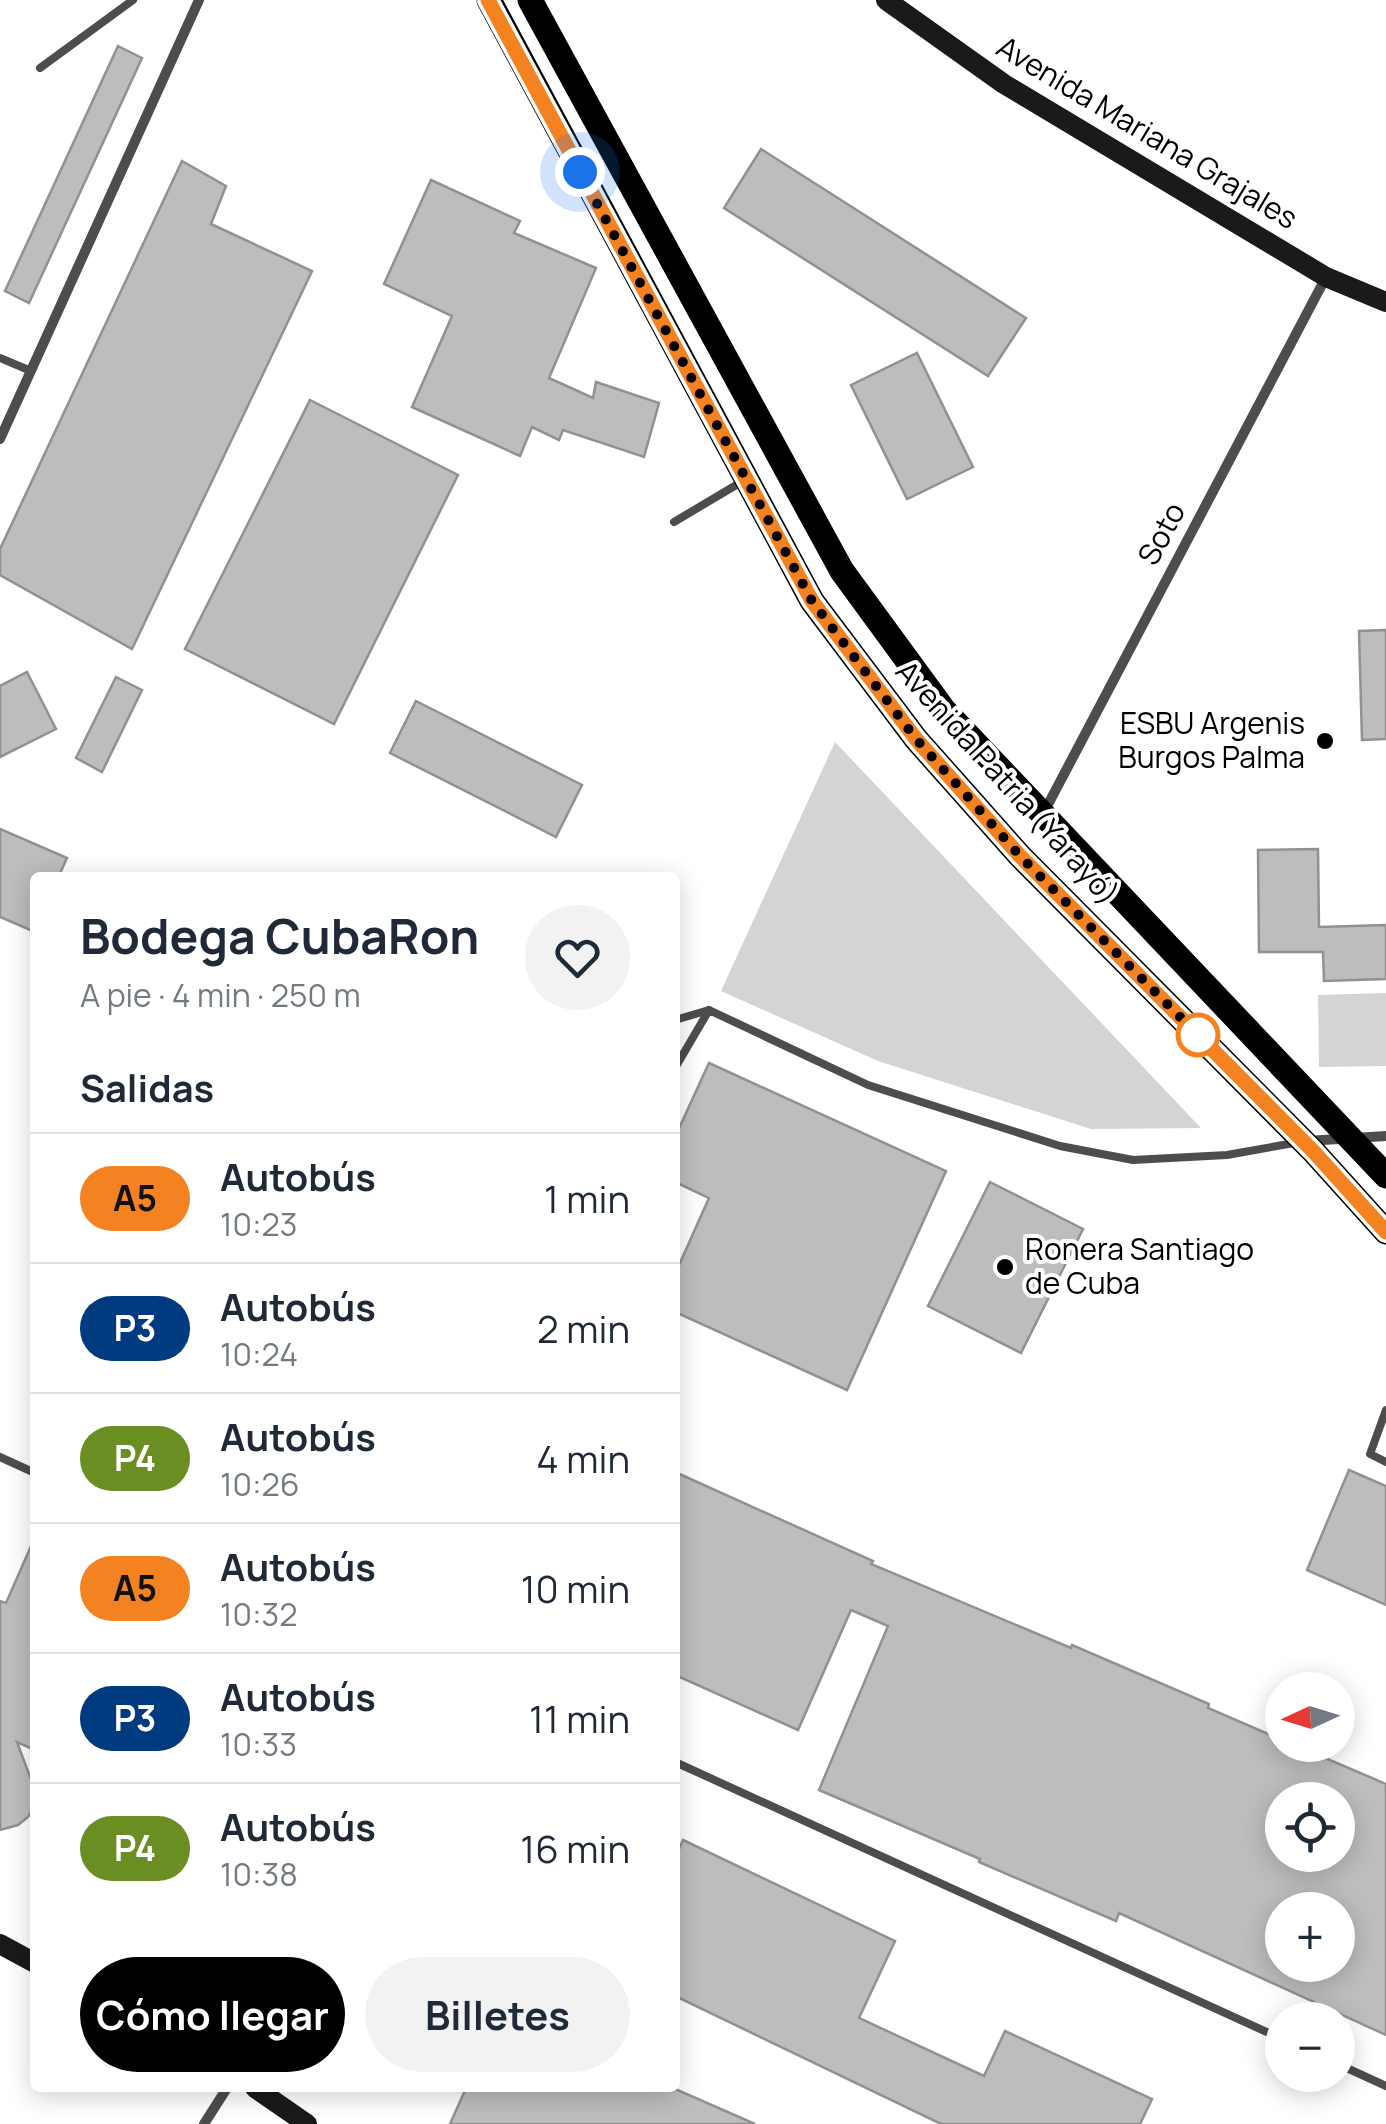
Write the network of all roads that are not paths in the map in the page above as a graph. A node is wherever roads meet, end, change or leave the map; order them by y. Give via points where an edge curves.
1 (133, 0) edge
2 (198, 0) edge
3 (488, 0) edge
4 (530, 0) edge
5 (886, 0) edge
6 (40, 68) dead end
7 (1326, 278) junction
8 (1386, 302) edge
9 (0, 358) edge
10 (31, 371) junction
11 (0, 439) edge
12 (745, 480) junction
13 (674, 522) dead end
14 (1042, 814) junction
15 (709, 1010) junction
16 (680, 1019) edge
17 (680, 1059) edge
18 (1386, 1136) edge
19 (1352, 1139) junction
20 (1303, 1141) junction
21 (1386, 1176) edge
22 (1386, 1232) edge
23 (1386, 1410) edge
24 (0, 1457) edge
25 (1386, 1462) edge
26 (30, 1471) edge
27 (680, 1764) edge
28 (0, 1944) edge
29 (30, 1960) edge
30 (1265, 2031) edge
31 (1355, 2072) edge
32 (1386, 2086) edge
33 (224, 2092) edge
34 (261, 2092) edge
35 (204, 2124) edge
36 (308, 2124) edge

1 - 6 lane
2 - 10 street
3 - 12 main road, Avenida Patria (Yarayó)
4 - 14 main road, Avenida Patria (Yarayó) via 842,570 943,709
5 - 7 street, Avenida Mariana Grajales via 1004,84
7 - 8 street, Avenida Mariana Grajales
7 - 14 street, Soto
9 - 10 lane
10 - 11 street
12 - 13 lane
12 - 20 main road, Avenida Patria (Yarayó) via 812,601 916,739 1020,856
14 - 19 main road, Avenida Patria (Yarayó)
15 - 16 lane
15 - 17 lane
15 - 20 lane via 868,1086 1060,1146 1133,1160 1227,1155
18 - 19 street
19 - 20 street
19 - 21 main road, Avenida Patria (Yarayó)
20 - 22 main road, Avenida Patria (Yarayó)
23 - 25 lane via 1370,1454
24 - 26 lane
27 - 30 lane
28 - 29 street
31 - 32 lane
33 - 35 street
34 - 36 street

